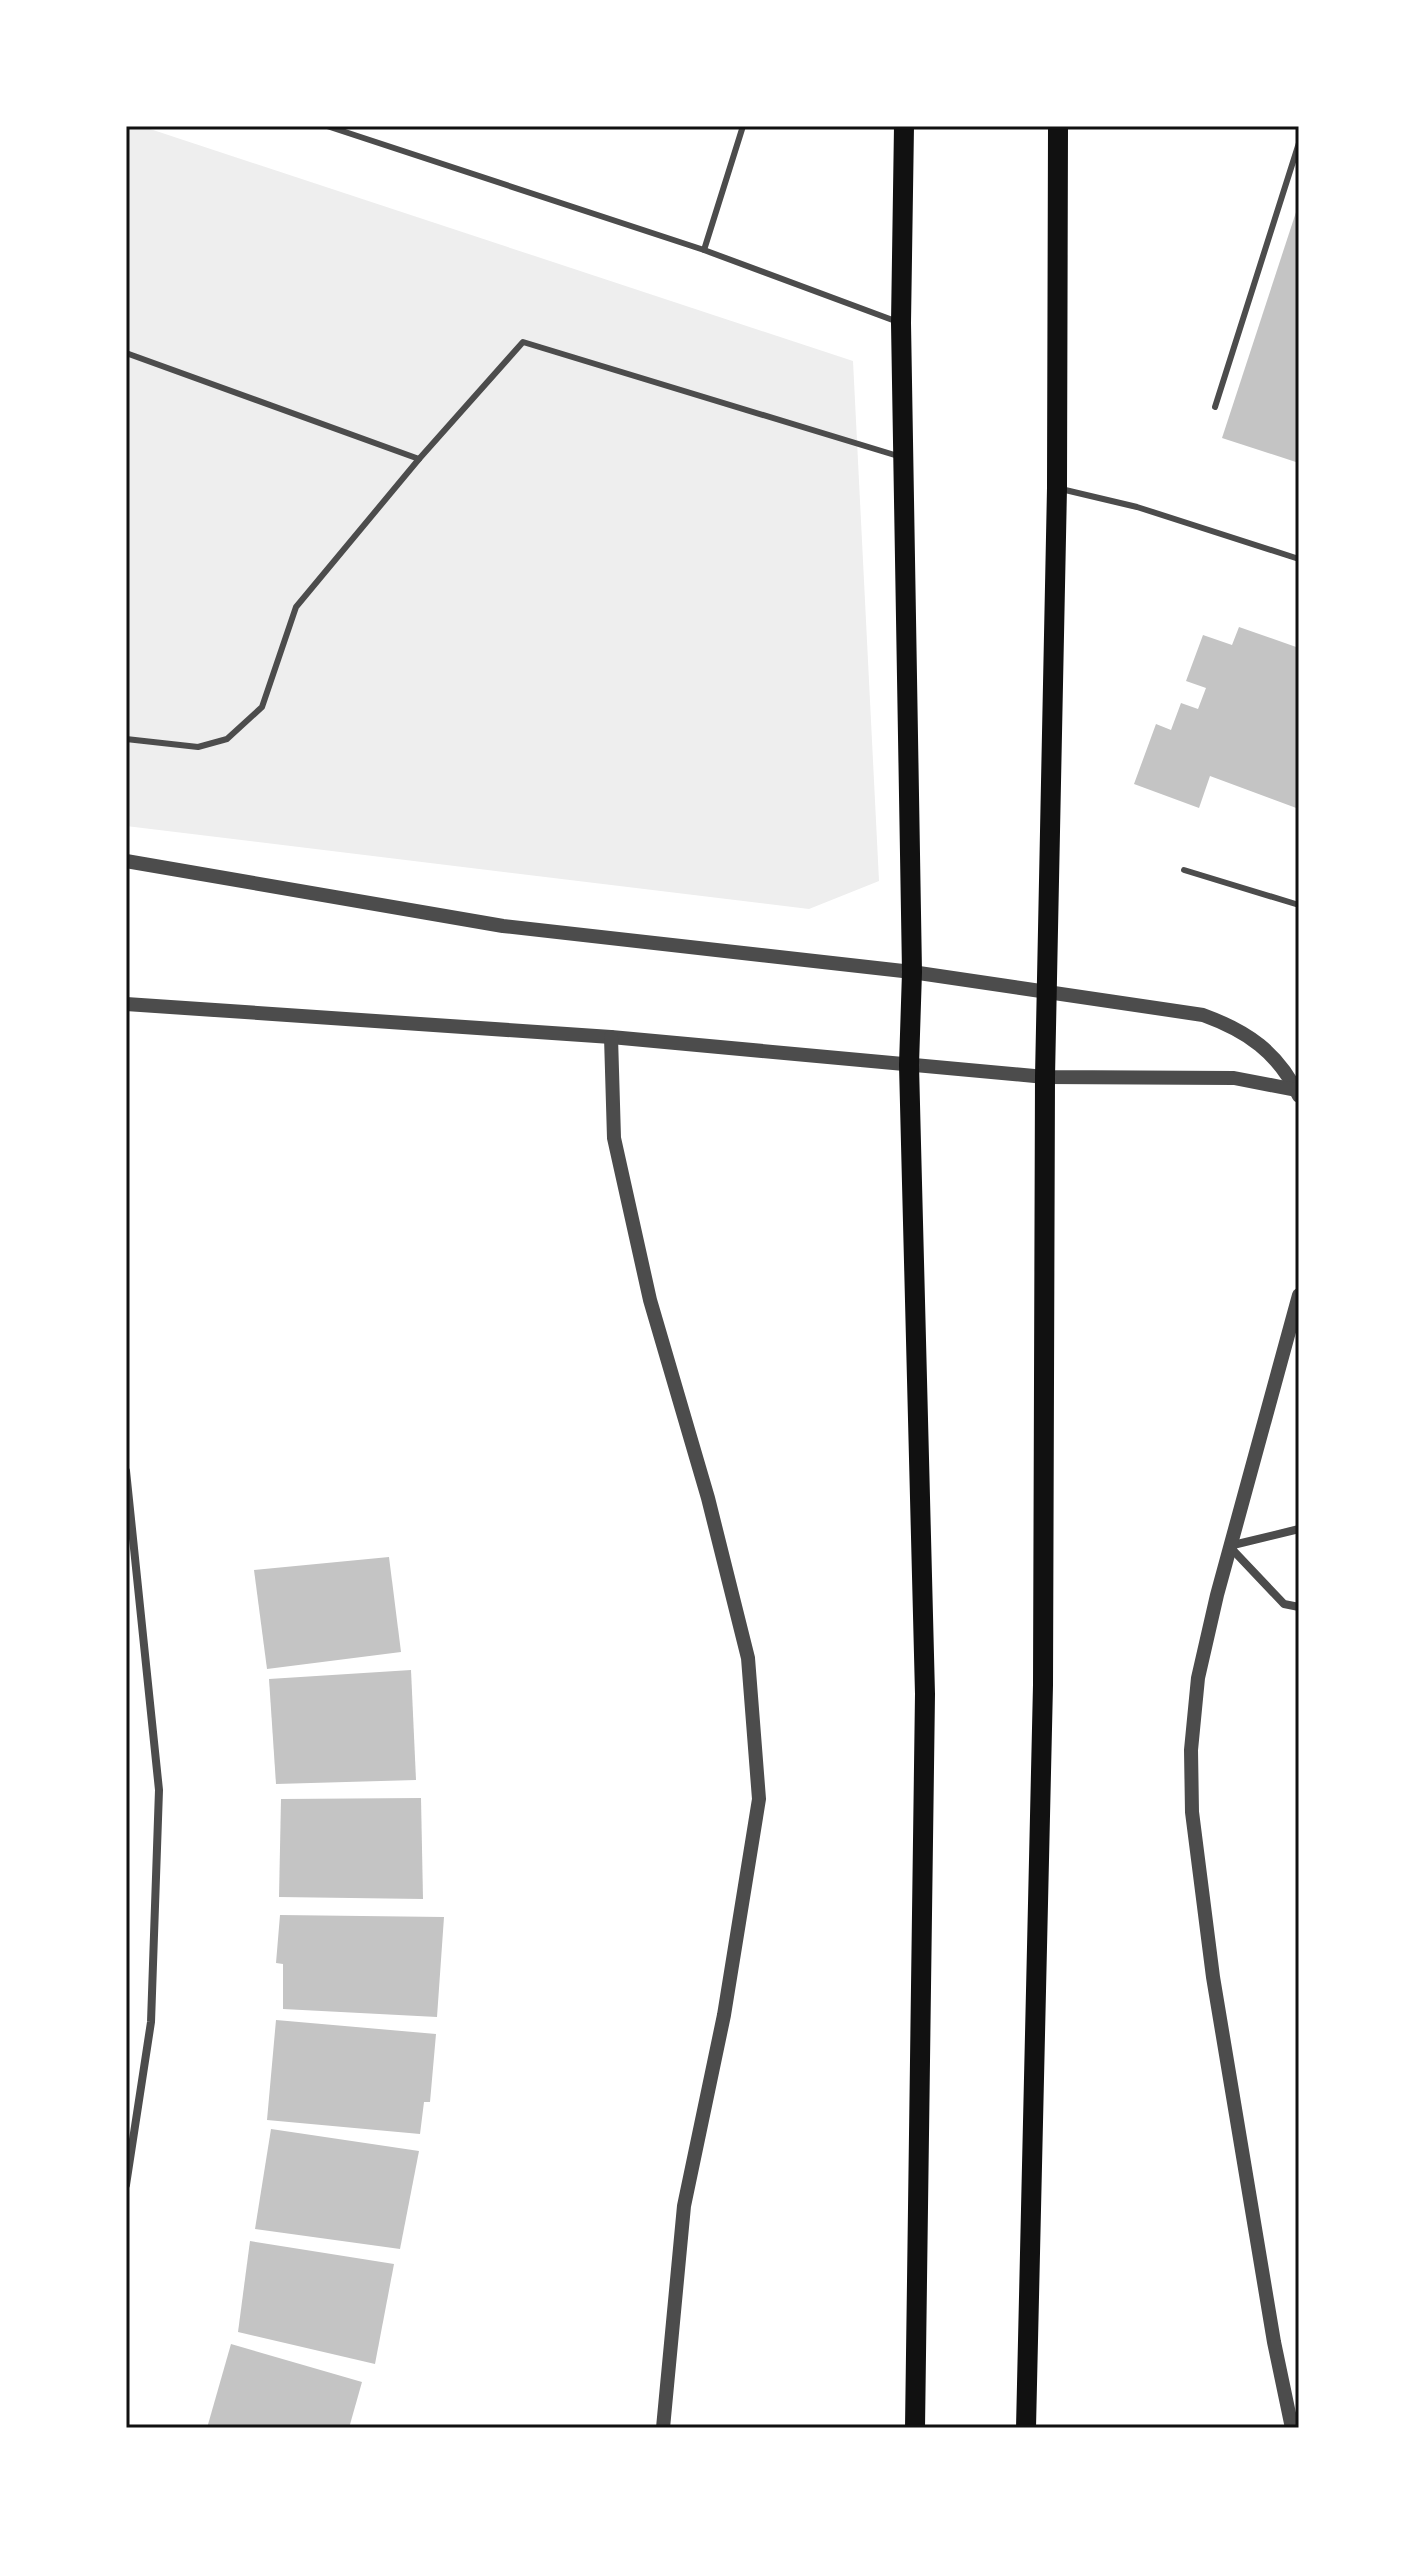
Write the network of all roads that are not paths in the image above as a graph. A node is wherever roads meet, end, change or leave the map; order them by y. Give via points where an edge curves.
1 (327, 126) edge
2 (743, 126) edge
3 (904, 126) edge
4 (1058, 126) edge
5 (1299, 143) edge
6 (704, 250) junction
7 (901, 323) junction
8 (126, 353) edge
9 (1215, 407) dead end
10 (903, 458) junction
11 (419, 459) junction
12 (1057, 488) junction
13 (1299, 559) edge
14 (126, 739) edge
15 (126, 861) edge
16 (1184, 870) dead end
17 (1299, 905) edge
18 (912, 972) junction
19 (1046, 991) junction
20 (126, 1004) edge
21 (611, 1037) junction
22 (909, 1065) junction
23 (1045, 1077) junction
24 (1298, 1093) edge
25 (1299, 1295) edge
26 (126, 1471) edge
27 (1299, 1529) edge
28 (1229, 1546) junction
29 (1299, 1607) edge
30 (126, 2185) edge
31 (663, 2428) edge
32 (915, 2428) edge
33 (1026, 2428) edge
34 (1292, 2428) edge

1 - 6 lane
2 - 6 lane
3 - 7 main road
4 - 12 main road
5 - 9 lane
6 - 7 lane
7 - 10 main road
8 - 11 lane
10 - 11 lane via 523,342
10 - 18 main road
11 - 14 lane via 296,607 262,707 227,739 198,747
12 - 13 lane via 1137,507
12 - 19 main road
15 - 18 street via 503,926
16 - 17 lane
18 - 19 street
18 - 22 main road
19 - 23 main road
19 - 24 street via 1203,1015 1241,1029 1274,1057
20 - 21 street
21 - 22 street
21 - 31 street via 614,1138 647,1285 748,1658 759,1799 724,2015 684,2206
22 - 23 street
22 - 32 main road via 925,1694
23 - 24 street via 1234,1078
23 - 33 main road via 1043,1685
25 - 28 street
26 - 30 street via 159,1790 151,2022
27 - 28 street
28 - 29 street via 1284,1604
28 - 34 street via 1198,1678 1192,1812 1213,1977

